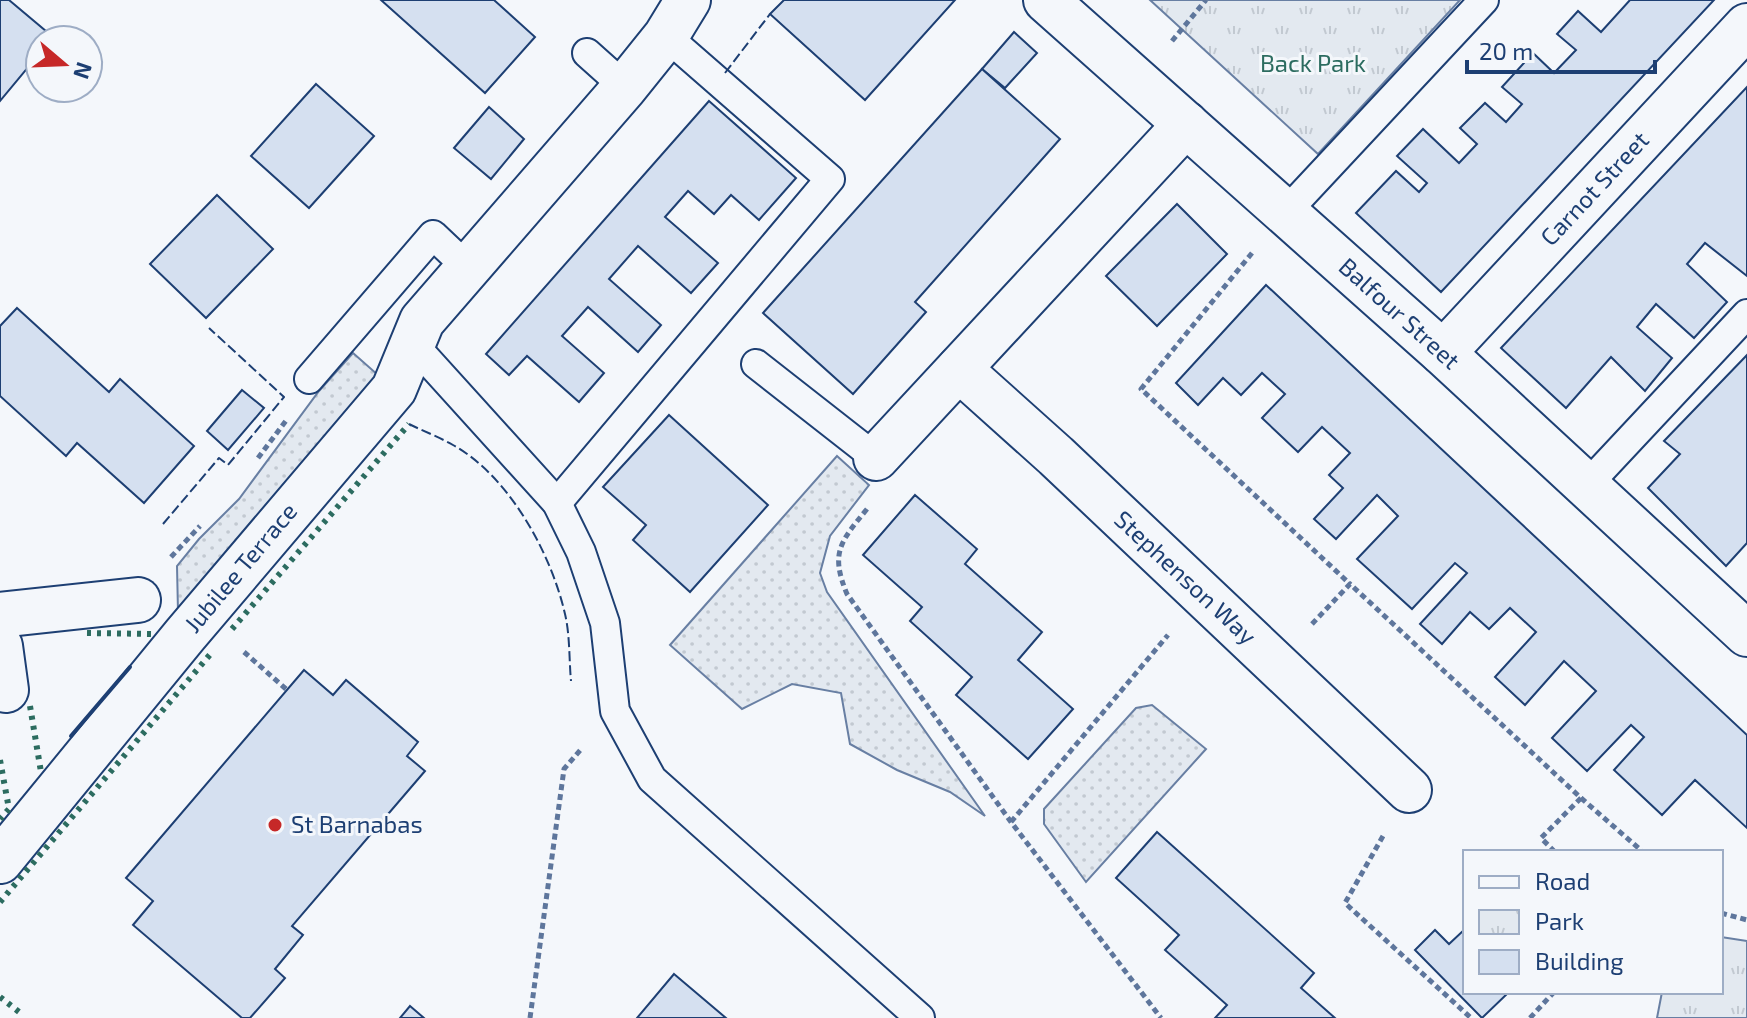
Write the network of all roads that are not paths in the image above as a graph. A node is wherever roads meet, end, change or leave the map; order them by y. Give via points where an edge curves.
1 (1046, 0) edge
2 (1484, 0) edge
3 (677, 18) edge
4 (1747, 26) edge
5 (587, 53) dead end
6 (625, 87) junction
7 (1186, 124) junction
8 (1286, 212) junction
9 (469, 269) junction
10 (1747, 314) edge
11 (413, 344) junction
12 (1443, 353) junction
13 (756, 364) dead end
14 (959, 369) junction
15 (309, 379) road end
16 (876, 458) joint
17 (1587, 485) junction
18 (557, 503) junction
19 (138, 600) road end
20 (0, 615) edge
21 (1744, 624) edge
22 (0, 646) edge
23 (6, 690) dead end
24 (1409, 790) road end
25 (0, 861) edge
26 (920, 1018) edge

1 - 7 street, Balfour Street
2 - 8 lane
3 - 6 street, Jubilee Terrace
3 - 18 lane via 830,179
4 - 12 street, Carnot Street
5 - 6 lane
6 - 9 street, Jubilee Terrace
7 - 8 street, Balfour Street
7 - 14 street
8 - 12 street, Balfour Street
9 - 11 street, Jubilee Terrace via 422,321
9 - 15 lane via 433,235
10 - 17 lane
11 - 18 lane
11 - 25 street, Jubilee Terrace via 394,389
12 - 17 street, Balfour Street
13 - 16 lane
14 - 16 street
14 - 24 street, Stephenson Way
17 - 21 street, Balfour Street
18 - 26 lane via 581,552 605,623 615,711 652,779
19 - 20 street
22 - 23 street

